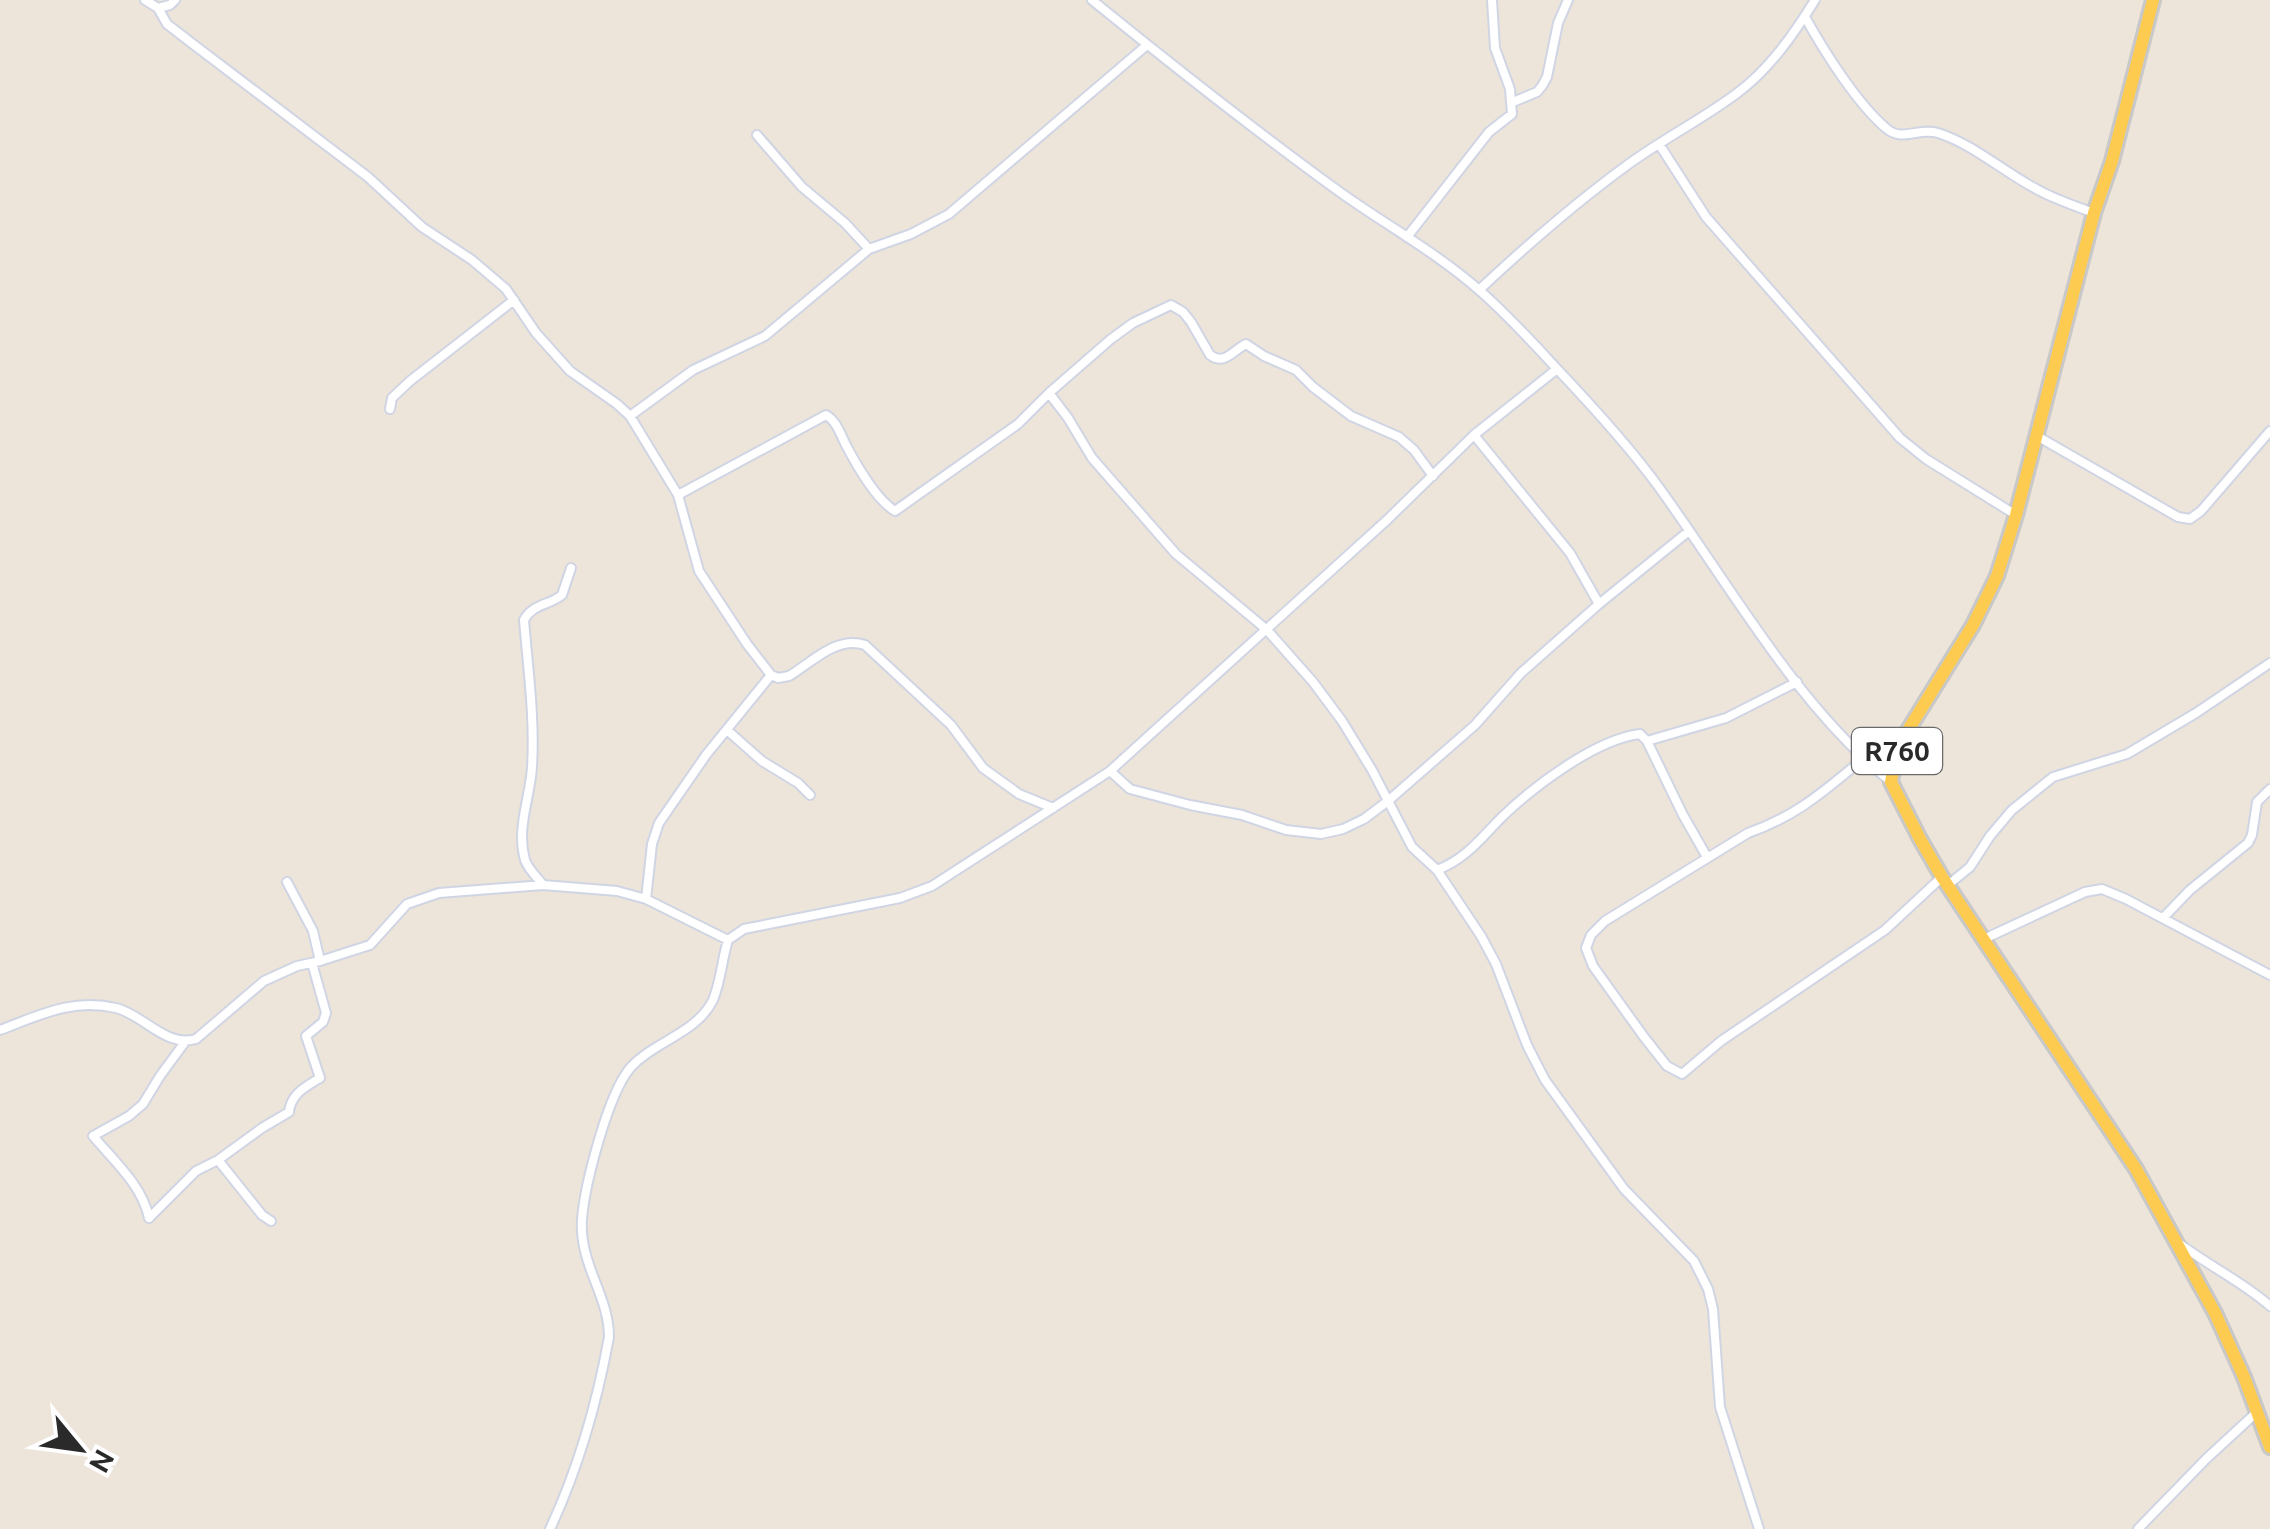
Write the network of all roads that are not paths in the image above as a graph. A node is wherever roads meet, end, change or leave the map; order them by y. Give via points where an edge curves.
1 (145, 0) edge
2 (175, 0) edge
3 (1092, 0) edge
4 (1492, 0) edge
5 (1568, 0) edge
6 (1802, 0) edge
7 (2153, 0) edge
8 (158, 8) junction
9 (1810, 9) edge
10 (1148, 46) junction
11 (1513, 102) junction
12 (757, 135) dead end
13 (1658, 144) junction
14 (2094, 213) junction
15 (1408, 237) junction
16 (869, 250) junction
17 (1478, 290) junction
18 (514, 300) junction
19 (1558, 369) junction
20 (1049, 392) junction
21 (390, 409) dead end
22 (630, 416) junction
23 (2270, 431) edge
24 (1474, 435) junction
25 (2037, 436) junction
26 (1433, 476) junction
27 (678, 495) junction
28 (2016, 515) junction
29 (1688, 531) junction
30 (571, 568) dead end
31 (1598, 604) junction
32 (1267, 630) junction
33 (2270, 663) edge
34 (771, 675) junction
35 (1797, 682) junction
36 (726, 730) junction
37 (1647, 740) junction
38 (1863, 759) junction
39 (1110, 771) junction
40 (1892, 782) junction
41 (2270, 790) edge
42 (810, 795) dead end
43 (1388, 801) junction
44 (1053, 808) junction
45 (1707, 857) junction
46 (1437, 870) junction
47 (1945, 881) junction
48 (286, 882) dead end
49 (542, 885) junction
50 (646, 899) junction
51 (2163, 918) junction
52 (1984, 939) junction
53 (728, 940) junction
54 (316, 962) junction
55 (2270, 975) edge
56 (0, 1030) edge
57 (185, 1042) junction
58 (218, 1160) junction
59 (270, 1220) dead end
60 (2176, 1241) junction
61 (2270, 1306) edge
62 (2257, 1412) junction
63 (2270, 1447) edge
64 (550, 1529) edge
65 (1759, 1529) edge
66 (2138, 1529) edge

1 - 8 street
2 - 8 street
3 - 10 street
4 - 11 street via 1495,48
5 - 11 street via 1547,77 1537,92
6 - 9 street
7 - 14 main road, R760
8 - 18 street via 167,24 368,177
9 - 13 street via 1753,80
9 - 14 street via 1824,51 1894,134 1937,133 2043,193
10 - 15 street
10 - 16 street via 949,214
11 - 15 street via 1512,114 1489,132
12 - 16 street
13 - 17 street via 1561,215
13 - 28 street via 1706,218 1900,438
14 - 25 main road, R760
15 - 17 street
16 - 22 street via 765,336 692,370
17 - 19 street
18 - 21 street via 410,381
18 - 22 street via 570,371
19 - 24 street
19 - 29 street via 1618,434
20 - 26 street via 1111,338 1171,305 1183,312 1210,355 1224,359 1252,346 1296,370 1351,416 1400,437
20 - 27 street via 1018,424 895,511 826,415
20 - 32 street via 1092,458 1176,554
22 - 27 street
23 - 25 street via 2190,519
24 - 26 street
24 - 31 street via 1570,553
25 - 28 main road, R760
26 - 32 street
27 - 34 street via 699,571
28 - 40 main road, R760 via 1973,625 1897,748
29 - 31 street
29 - 35 street
30 - 49 street via 562,595 524,620 532,768 523,846
31 - 43 street
32 - 39 street
32 - 43 street via 1342,721
33 - 47 street via 2126,754 2053,777 2012,810 1970,868
34 - 36 street
34 - 44 street via 788,676 845,642 864,645 951,726 983,768
35 - 37 street via 1726,718
35 - 38 street
36 - 42 street
36 - 50 street via 659,823
37 - 45 street
37 - 46 street via 1628,735 1569,765 1514,805 1468,852
38 - 40 street
38 - 45 street via 1794,814
39 - 43 street via 1130,788 1190,806 1322,834
39 - 44 street
40 - 47 main road, R760
41 - 51 street via 2258,802 2248,843
43 - 46 street via 1412,847
44 - 53 street via 932,886 744,928
45 - 47 street via 1605,921 1586,948 1644,1037 1682,1074
46 - 65 street via 1496,964 1546,1080 1624,1189 1694,1261 1708,1288 1720,1406
47 - 52 main road, R760
48 - 54 street via 313,931
49 - 50 street
49 - 54 street via 439,893 406,904 370,945
50 - 53 street
51 - 52 street via 2094,890
51 - 55 street
52 - 60 main road, R760 via 2136,1168
53 - 64 street via 712,1002 698,1020 628,1071 588,1179 584,1256 609,1320 609,1338 566,1498
54 - 57 street via 264,980 224,1018
54 - 58 street via 326,1013 306,1036 320,1078 296,1094 282,1118
56 - 57 street via 58,1007 114,1008
57 - 58 street via 144,1104 93,1136 146,1202 149,1218 196,1171
58 - 59 street
60 - 61 street
60 - 62 main road, R760
62 - 63 main road, R760
62 - 66 street

